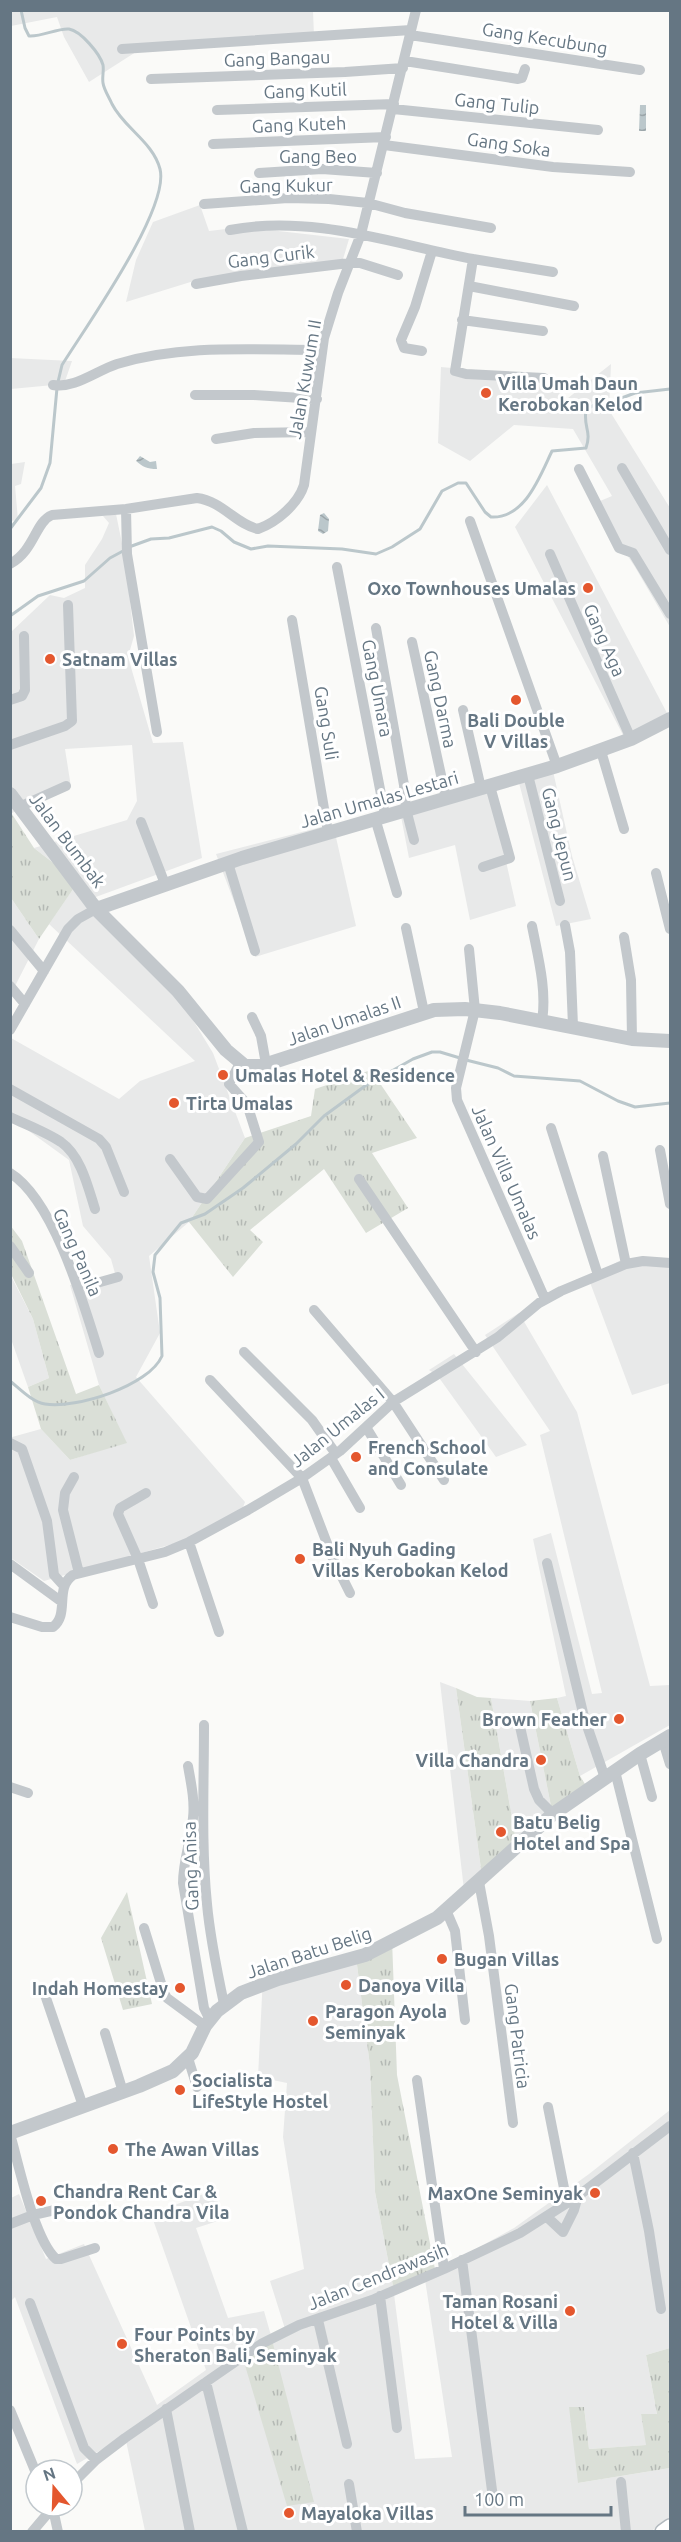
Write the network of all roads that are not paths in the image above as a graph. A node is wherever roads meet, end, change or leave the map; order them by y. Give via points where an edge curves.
1 (416, 10) edge
2 (410, 33) junction
3 (122, 49) dead end
4 (404, 65) junction
5 (525, 69) dead end
6 (640, 70) dead end
7 (151, 79) dead end
8 (393, 107) junction
9 (217, 110) dead end
10 (598, 130) dead end
11 (385, 141) junction
12 (213, 144) dead end
13 (630, 171) dead end
14 (259, 173) dead end
15 (377, 173) junction
16 (368, 203) junction
17 (204, 204) dead end
18 (491, 228) dead end
19 (230, 230) dead end
20 (361, 234) junction
21 (432, 251) junction
22 (473, 259) junction
23 (350, 263) junction
24 (553, 272) dead end
25 (398, 275) dead end
26 (196, 284) dead end
27 (469, 286) junction
28 (574, 306) dead end
29 (462, 320) junction
30 (543, 331) dead end
31 (322, 350) junction
32 (422, 351) dead end
33 (544, 378) dead end
34 (53, 385) dead end
35 (195, 395) dead end
36 (317, 399) junction
37 (311, 432) junction
38 (216, 439) dead end
39 (622, 468) dead end
40 (579, 469) dead end
41 (126, 509) junction
42 (470, 521) dead end
43 (670, 550) edge
44 (550, 554) dead end
45 (10, 564) edge
46 (337, 567) dead end
47 (68, 605) dead end
48 (670, 614) edge
49 (292, 620) dead end
50 (376, 628) dead end
51 (24, 636) dead end
52 (412, 642) dead end
53 (10, 700) edge
54 (463, 710) dead end
55 (669, 724) edge
56 (157, 732) dead end
57 (631, 739) junction
58 (10, 745) edge
59 (601, 751) junction
60 (557, 766) junction
61 (528, 775) junction
62 (66, 786) dead end
63 (485, 787) junction
64 (10, 794) edge
65 (446, 798) junction
66 (19, 807) junction
67 (406, 810) junction
68 (380, 817) junction
69 (141, 822) dead end
70 (624, 829) dead end
71 (328, 832) junction
72 (414, 840) dead end
73 (228, 862) junction
74 (483, 867) dead end
75 (656, 873) dead end
76 (165, 884) junction
77 (397, 893) dead end
78 (560, 901) dead end
79 (96, 909) junction
80 (565, 925) dead end
81 (532, 926) dead end
82 (406, 928) dead end
83 (670, 929) edge
84 (10, 930) edge
85 (624, 937) dead end
86 (469, 949) dead end
87 (255, 951) dead end
88 (44, 971) junction
89 (10, 986) edge
90 (25, 1004) junction
91 (475, 1010) junction
92 (424, 1012) junction
93 (252, 1017) dead end
94 (542, 1021) junction
95 (573, 1026) junction
96 (10, 1030) edge
97 (632, 1039) junction
98 (670, 1041) edge
99 (240, 1063) junction
100 (266, 1065) junction
101 (10, 1089) edge
102 (10, 1117) edge
103 (552, 1128) dead end
104 (660, 1150) dead end
105 (603, 1156) dead end
106 (170, 1159) dead end
107 (10, 1173) edge
108 (359, 1179) dead end
109 (124, 1192) dead end
110 (670, 1203) edge
111 (94, 1209) dead end
112 (10, 1245) edge
113 (670, 1263) edge
114 (626, 1264) junction
115 (29, 1273) dead end
116 (598, 1275) junction
117 (118, 1277) dead end
118 (79, 1288) junction
119 (546, 1299) junction
120 (314, 1310) dead end
121 (244, 1352) dead end
122 (476, 1352) junction
123 (99, 1353) dead end
124 (210, 1380) dead end
125 (393, 1402) junction
126 (366, 1427) junction
127 (10, 1443) edge
128 (333, 1456) junction
129 (74, 1477) dead end
130 (302, 1478) junction
131 (444, 1480) dead end
132 (401, 1485) dead end
133 (146, 1492) dead end
134 (360, 1508) dead end
135 (189, 1542) junction
136 (138, 1560) junction
137 (547, 1563) dead end
138 (10, 1564) edge
139 (79, 1572) junction
140 (63, 1586) junction
141 (350, 1593) dead end
142 (62, 1602) junction
143 (153, 1604) dead end
144 (10, 1617) edge
145 (219, 1632) dead end
146 (519, 1722) dead end
147 (204, 1725) dead end
148 (667, 1738) edge
149 (640, 1754) junction
150 (670, 1764) edge
151 (188, 1766) dead end
152 (610, 1774) junction
153 (10, 1787) edge
154 (28, 1793) dead end
155 (652, 1797) dead end
156 (553, 1814) junction
157 (479, 1882) junction
158 (446, 1910) junction
159 (144, 1928) dead end
160 (657, 1939) dead end
161 (44, 1992) dead end
162 (224, 2004) junction
163 (465, 2020) dead end
164 (207, 2023) junction
165 (105, 2033) dead end
166 (188, 2058) junction
167 (417, 2080) dead end
168 (197, 2087) dead end
169 (123, 2092) junction
170 (83, 2106) junction
171 (548, 2108) dead end
172 (513, 2123) dead end
173 (670, 2126) edge
174 (10, 2134) edge
175 (633, 2153) junction
176 (575, 2198) junction
177 (55, 2210) dead end
178 (33, 2215) junction
179 (547, 2217) junction
180 (10, 2224) edge
181 (95, 2248) dead end
182 (462, 2260) junction
183 (444, 2270) junction
184 (380, 2296) junction
185 (30, 2303) dead end
186 (661, 2308) dead end
187 (318, 2320) junction
188 (206, 2382) junction
189 (166, 2409) junction
190 (10, 2410) edge
191 (397, 2428) dead end
192 (347, 2444) dead end
193 (30, 2458) edge
194 (96, 2460) junction
195 (84, 2472) edge
196 (621, 2482) dead end
197 (349, 2484) dead end
198 (493, 2498) dead end
199 (44, 2518) edge
200 (670, 2527) edge
201 (32, 2532) edge
202 (190, 2532) edge
203 (243, 2532) edge
204 (357, 2532) edge
205 (626, 2532) edge
206 (663, 2532) edge

1 - 2 street, Jalan Kuwum II
2 - 3 street
2 - 4 street, Jalan Kuwum II
2 - 6 street, Gang Kecubung
4 - 5 street, Gang Bangau via 518,79
4 - 7 street, Gang Bangau via 345,72
4 - 8 street, Jalan Kuwum II
8 - 9 street, Gang Kutil
8 - 10 street, Gang Tulip
8 - 11 street, Jalan Kuwum II
11 - 12 street, Gang Kuteh
11 - 13 street, Gang Soka via 553,167
11 - 15 street, Jalan Kuwum II
14 - 15 street, Gang Beo
15 - 16 street, Jalan Kuwum II
16 - 17 street, Gang Kukur via 288,198
16 - 18 street, Gang Kukur
16 - 20 street, Jalan Kuwum II
19 - 20 street via 274,224
20 - 21 street
20 - 23 street, Jalan Kuwum II
21 - 22 street
21 - 32 street via 401,340 404,348
22 - 24 street
22 - 27 street
23 - 25 street, Gang Curik
23 - 26 street, Gang Curik
23 - 31 street, Jalan Kuwum II
27 - 28 street
27 - 29 street
29 - 30 street
29 - 33 street via 455,371
31 - 34 street via 178,351 96,371 70,385
31 - 36 street, Jalan Kuwum II
35 - 36 street
36 - 37 street, Jalan Kuwum II
37 - 38 street via 254,433
37 - 41 street, Jalan Kuwum II via 299,499 261,528 250,526 207,499
39 - 43 street
40 - 48 street via 619,548 633,553
41 - 45 street via 49,516 25,554
41 - 56 street via 127,554
42 - 60 street
44 - 57 street, Gang Aga
46 - 68 street, Gang Umara
47 - 58 street via 72,721
49 - 71 street, Gang Suli
50 - 67 street
51 - 53 street via 25,690 22,696
52 - 65 street, Gang Darma
54 - 63 street
55 - 57 street, Jalan Umalas Lestari
57 - 59 street, Jalan Umalas Lestari
59 - 60 street, Jalan Umalas Lestari
59 - 70 street
60 - 61 street, Jalan Umalas Lestari
61 - 63 street, Jalan Umalas Lestari
61 - 78 street, Gang Jepun
62 - 66 street
63 - 65 street, Jalan Umalas Lestari
63 - 74 street via 510,858
64 - 66 street, Jalan Bumbak
65 - 67 street, Jalan Umalas Lestari
66 - 79 street, Jalan Bumbak
67 - 68 street, Jalan Umalas Lestari
67 - 72 street
68 - 71 street, Jalan Umalas Lestari
68 - 77 street, Gang Umara
69 - 76 street
71 - 73 street, Jalan Umalas Lestari
73 - 76 street, Jalan Umalas Lestari
73 - 87 street
75 - 83 street
76 - 79 street, Jalan Umalas Lestari
79 - 88 street via 68,929
79 - 99 street via 178,991
80 - 95 street
81 - 94 street via 542,984
82 - 92 street
84 - 88 street
85 - 97 street via 631,980
86 - 91 street, Jalan Villa Umalas
88 - 90 street
89 - 90 street
90 - 96 street
91 - 92 street, Jalan Umalas II
91 - 94 street, Jalan Umalas II
91 - 119 street, Jalan Villa Umalas via 456,1088 457,1100
92 - 100 street, Jalan Umalas II
93 - 100 street via 261,1036
94 - 95 street, Jalan Umalas II
95 - 97 street, Jalan Umalas II
97 - 98 street, Jalan Umalas II
99 - 100 street, Jalan Umalas II via 249,1067
99 - 106 street via 229,1084 247,1104 259,1142 207,1199 197,1197
101 - 109 street via 99,1139
102 - 111 street via 69,1150 86,1182
103 - 116 street
104 - 110 street
105 - 114 street
107 - 118 street, Gang Panila via 36,1199
108 - 122 street
112 - 115 street
113 - 114 street, Jalan Umalas I
114 - 116 street, Jalan Umalas I
116 - 119 street, Jalan Umalas I
117 - 118 street
118 - 123 street, Gang Panila
119 - 122 street, Jalan Umalas I
120 - 125 street
121 - 128 street via 312,1420
122 - 125 street, Jalan Umalas I
124 - 130 street
125 - 126 street, Jalan Umalas I
125 - 131 street
126 - 128 street, Jalan Umalas I
126 - 132 street
127 - 140 street via 22,1449 47,1521 54,1575
128 - 130 street, Jalan Umalas I
128 - 134 street
129 - 139 street via 65,1493 63,1510
130 - 135 street, Jalan Umalas I
130 - 141 street
133 - 136 street via 118,1511
135 - 136 street, Jalan Umalas I
135 - 145 street
136 - 139 street, Jalan Umalas I
136 - 143 street
137 - 152 street via 584,1717
138 - 142 street
139 - 140 street, Jalan Umalas I
140 - 142 street
142 - 144 street via 61,1617 53,1627
146 - 156 street via 538,1800
147 - 162 street, Gang Anisa via 207,1904
148 - 149 street, Jalan Batu Belig
148 - 150 street
149 - 152 street, Jalan Batu Belig
149 - 155 street
151 - 164 street via 194,1809 183,1883
152 - 156 street, Jalan Batu Belig
152 - 160 street
153 - 154 street
156 - 157 street, Jalan Batu Belig
157 - 158 street, Jalan Batu Belig
157 - 172 street, Gang Patricia
158 - 162 street, Jalan Batu Belig via 365,1955 278,1979
158 - 163 street via 455,1931
159 - 164 street via 167,1998
161 - 170 street
162 - 164 street, Jalan Batu Belig
164 - 166 street, Jalan Batu Belig
165 - 169 street
166 - 168 street
166 - 169 street, Jalan Batu Belig via 173,2071
167 - 183 street
169 - 170 street, Jalan Batu Belig
170 - 174 street, Jalan Batu Belig
171 - 176 street via 564,2188
173 - 175 street, Jalan Cendrawasih
174 - 178 street
175 - 176 street, Jalan Cendrawasih
175 - 186 street
176 - 179 street, Jalan Cendrawasih
176 - 179 street via 574,2210 563,2232
177 - 178 street
178 - 180 street
178 - 181 street via 56,2259
179 - 182 street, Jalan Cendrawasih
182 - 183 street, Jalan Cendrawasih
182 - 198 street
183 - 184 street, Jalan Cendrawasih
184 - 187 street, Jalan Cendrawasih
184 - 191 street
185 - 194 street via 84,2448
187 - 188 street, Jalan Cendrawasih via 261,2344
187 - 192 street
188 - 189 street, Jalan Cendrawasih
188 - 203 street
189 - 194 street, Jalan Cendrawasih
189 - 202 street
190 - 193 street
194 - 195 street, Jalan Cendrawasih
196 - 205 street
197 - 204 street
199 - 201 street
200 - 206 main road

